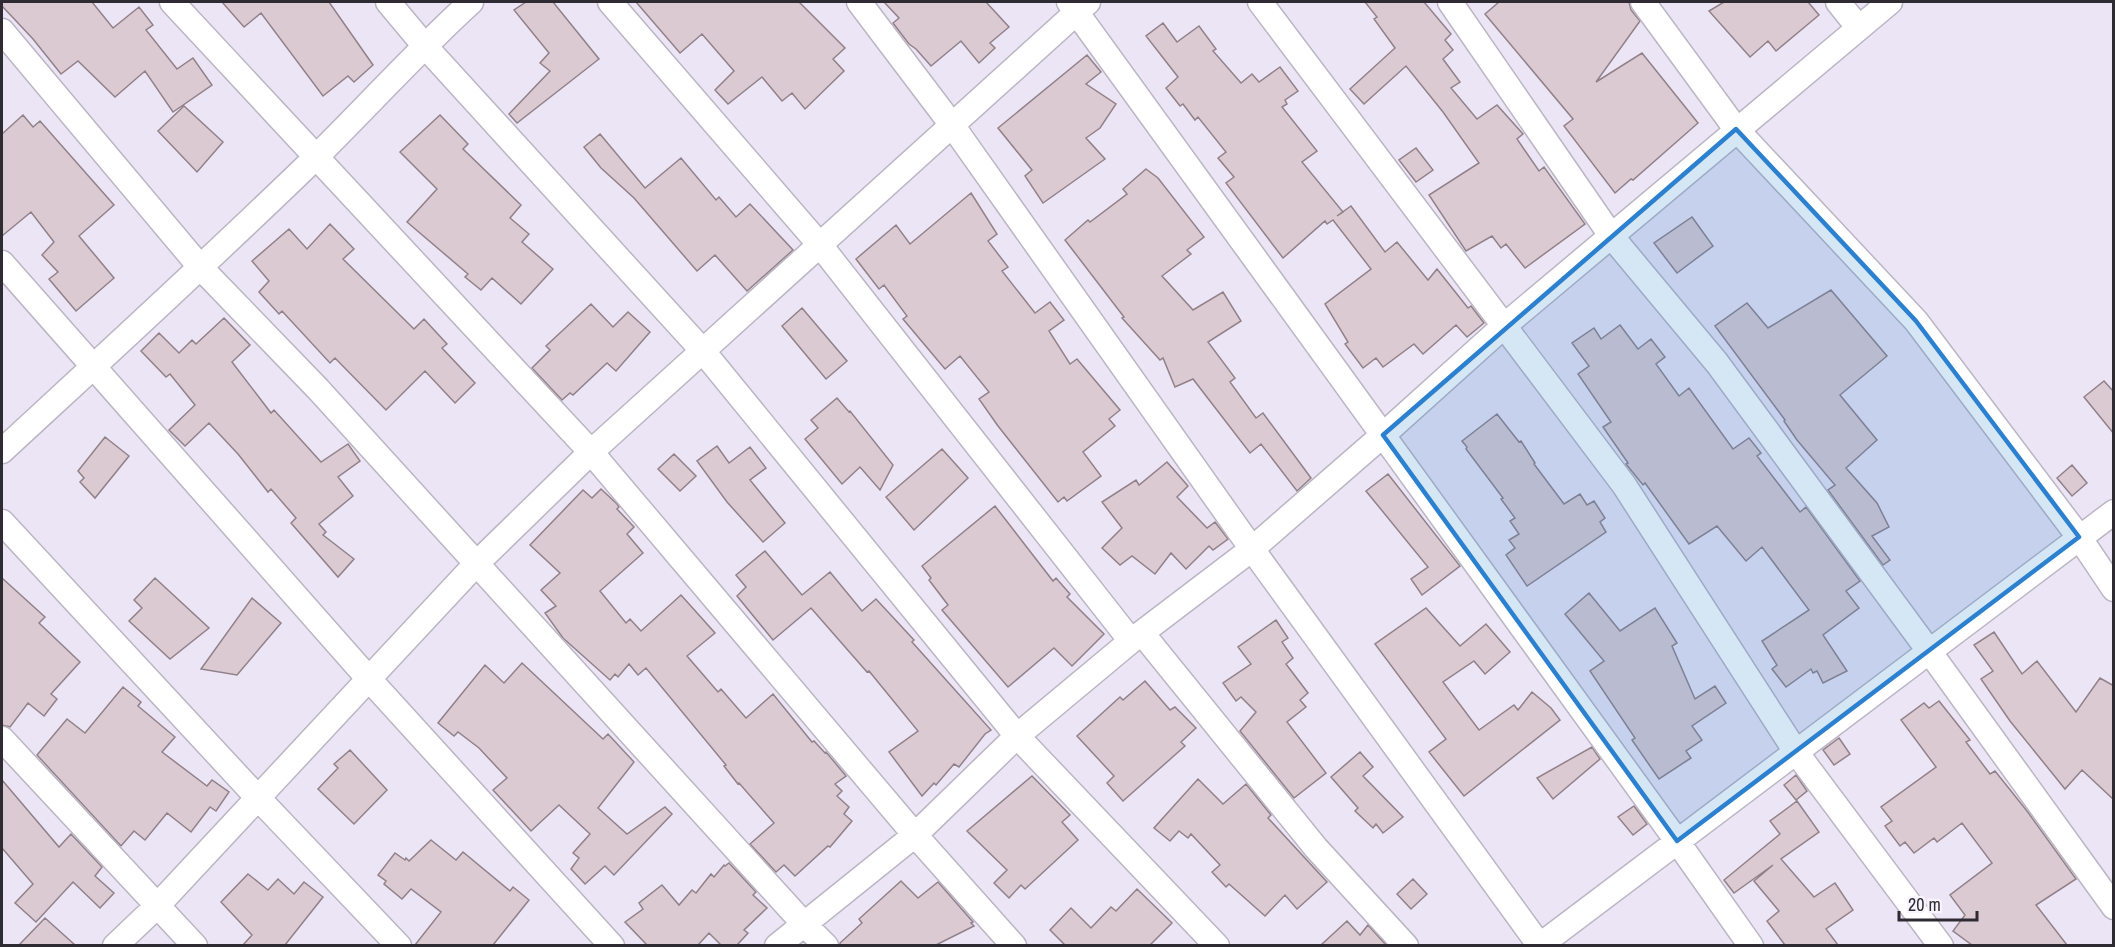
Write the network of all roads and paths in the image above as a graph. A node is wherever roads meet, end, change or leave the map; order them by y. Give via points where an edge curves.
1 (172, 2) edge
2 (387, 2) edge
3 (471, 2) edge
4 (610, 2) edge
5 (859, 2) edge
6 (1260, 2) edge
7 (1450, 2) edge
8 (1643, 2) edge
9 (1838, 2) edge
10 (1890, 2) edge
11 (1077, 5) edge
12 (1858, 27) junction
13 (2, 31) edge
14 (424, 45) junction
15 (952, 125) junction
16 (1736, 129) junction
17 (316, 157) junction
18 (1612, 237) junction
19 (820, 245) junction
20 (2, 263) edge
21 (201, 268) junction
22 (1504, 326) junction
23 (702, 350) junction
24 (94, 366) junction
25 (1383, 435) junction
26 (2, 451) edge
27 (591, 452) junction
28 (2114, 512) edge
29 (2, 522) edge
30 (2079, 537) junction
31 (1252, 549) junction
32 (476, 564) junction
33 (2114, 589) edge
34 (1137, 637) junction
35 (1929, 651) junction
36 (368, 678) junction
37 (1017, 736) junction
38 (2, 739) edge
39 (1796, 752) junction
40 (258, 798) junction
41 (915, 836) junction
42 (1677, 841) junction
43 (158, 905) junction
44 (2114, 907) edge
45 (804, 924) junction
46 (115, 945) edge
47 (195, 945) edge
48 (399, 945) edge
49 (612, 945) edge
50 (777, 945) edge
51 (826, 945) edge
52 (1014, 945) edge
53 (1218, 945) edge
54 (1406, 945) edge
55 (1540, 945) edge
56 (1750, 945) edge
57 (1941, 945) edge

1 - 17 street
2 - 14 street
3 - 14 street
4 - 19 street
5 - 15 street
6 - 22 street
7 - 18 street
8 - 16 street
9 - 12 street
10 - 12 street
11 - 15 street
11 - 25 street
12 - 16 street
13 - 21 street
14 - 17 street
14 - 23 street
15 - 19 street
15 - 31 street
16 - 18 street
16 - 30 street via 1916,321
17 - 21 street
17 - 27 street
18 - 22 street
18 - 35 street via 1717,363
19 - 23 street
19 - 34 street
20 - 24 street
21 - 24 street
21 - 32 street via 318,389
22 - 25 street
22 - 39 street via 1624,485
23 - 27 street
23 - 37 street
24 - 26 street
24 - 36 street
25 - 31 street
25 - 42 street
27 - 32 street
27 - 41 street
28 - 30 street
29 - 40 street
30 - 33 street
30 - 35 street
31 - 34 street
31 - 55 street
32 - 36 street
32 - 45 street
34 - 37 street
34 - 54 street via 1316,848
35 - 39 street
35 - 44 street
36 - 40 street
36 - 49 street
37 - 41 street
37 - 53 street
38 - 43 street
39 - 42 street
39 - 57 street
40 - 43 street
40 - 48 street
41 - 45 street
41 - 52 street
42 - 55 street
42 - 56 street
43 - 46 street
43 - 47 street
45 - 50 street
45 - 51 street

